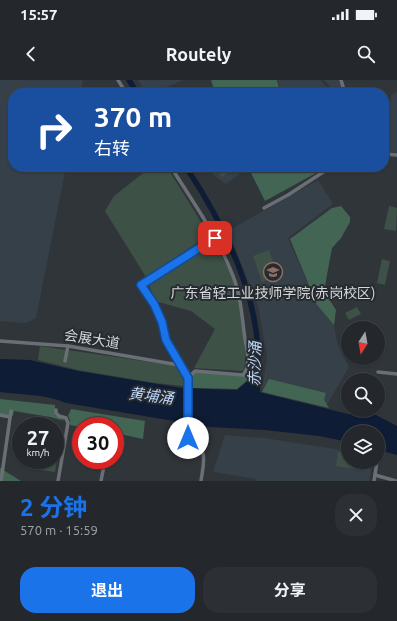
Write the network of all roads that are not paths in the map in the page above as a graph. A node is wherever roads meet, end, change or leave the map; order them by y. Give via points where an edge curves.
1 (174, 172) edge
2 (323, 172) edge
3 (264, 208) dead end
4 (215, 238) junction
5 (0, 341) edge
6 (68, 346) junction
7 (65, 361) dead end
8 (180, 365) junction
9 (378, 372) dead end
10 (397, 374) edge
11 (188, 378) junction
12 (56, 410) dead end
13 (11, 411) dead end
14 (0, 415) edge
15 (10, 417) junction
16 (103, 469) edge
17 (376, 469) edge
18 (375, 475) junction
19 (1, 481) edge
20 (58, 481) edge
21 (101, 481) edge
22 (201, 481) edge
23 (374, 481) edge
24 (396, 481) edge

1 - 4 street
2 - 3 street
4 - 8 street via 141,285 154,304 166,340
4 - 11 street via 234,277 240,299 247,354 246,371 243,375 195,371
5 - 6 street, 会展大道
6 - 7 street
6 - 8 street, 会展大道
8 - 11 street
9 - 10 street
11 - 22 street via 188,438 199,445 205,456
12 - 20 street via 59,416 66,418 67,423
13 - 15 street
14 - 15 street
15 - 19 street
16 - 21 street
17 - 18 street
18 - 23 street
18 - 24 street

